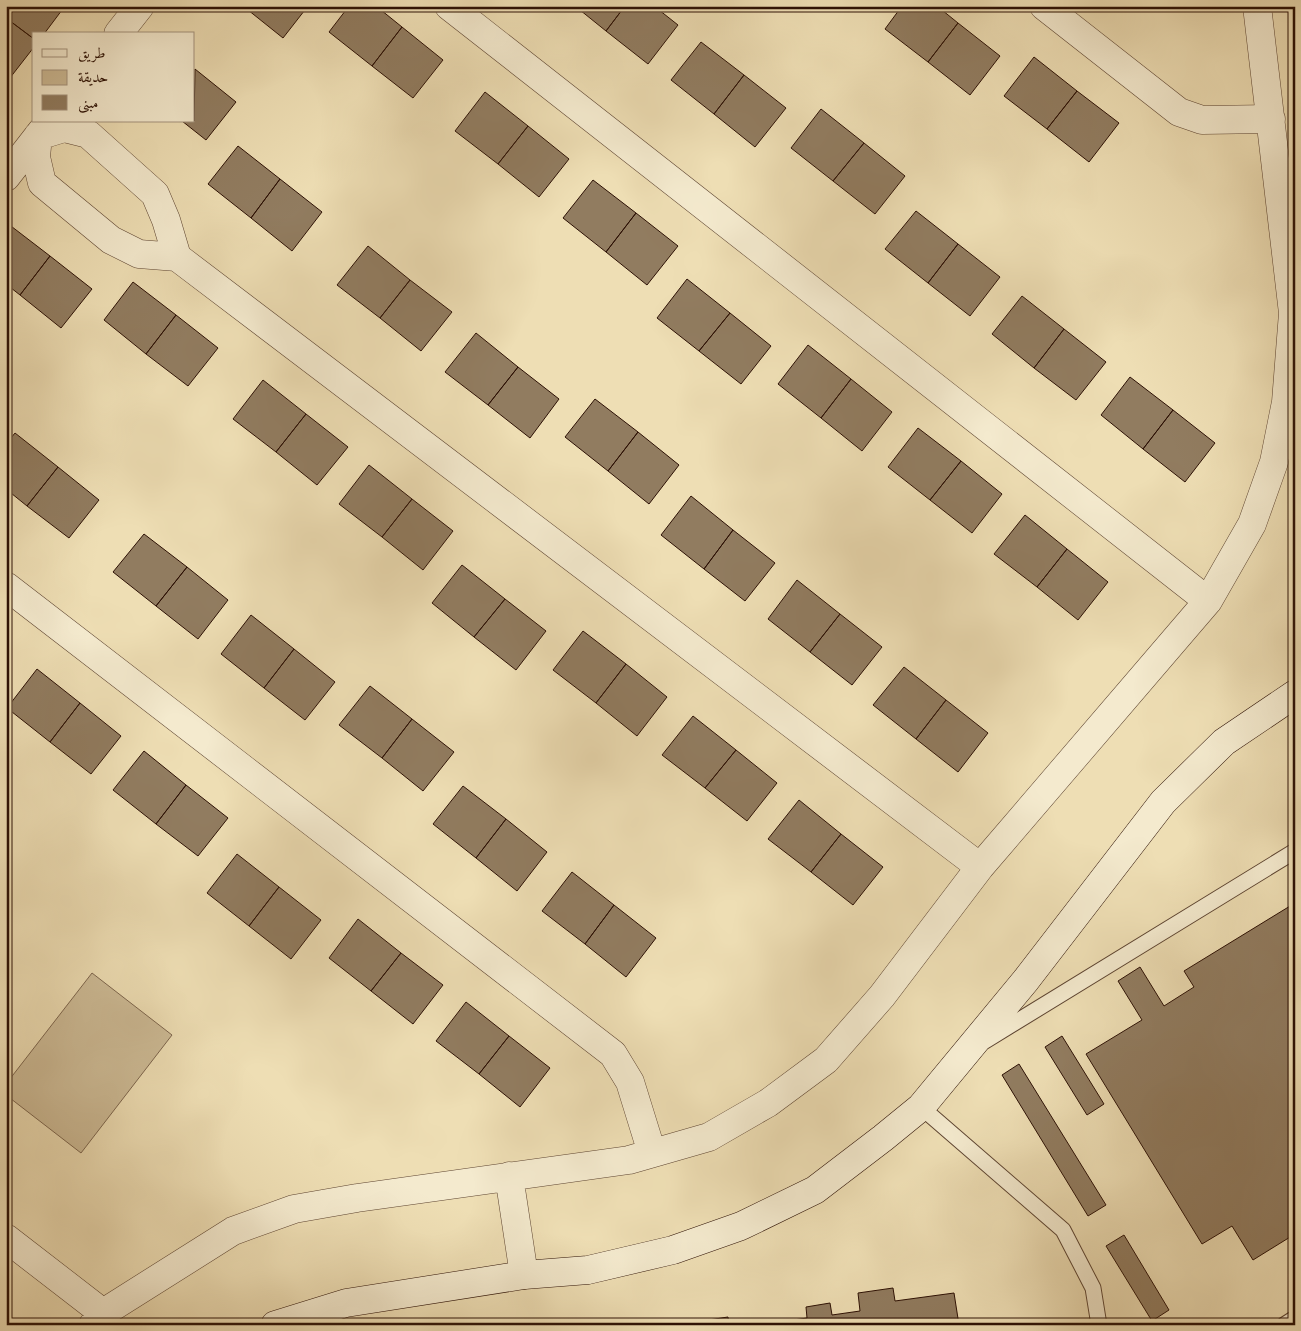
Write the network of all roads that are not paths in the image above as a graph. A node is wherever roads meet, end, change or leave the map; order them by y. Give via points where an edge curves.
1 (140, 6) edge
2 (449, 6) edge
3 (1044, 6) edge
4 (1258, 6) edge
5 (120, 32) edge
6 (1271, 119) junction
7 (44, 129) edge
8 (6, 177) edge
9 (177, 257) junction
10 (6, 586) edge
11 (1208, 601) junction
12 (1295, 694) edge
13 (1295, 852) edge
14 (980, 867) junction
15 (967, 1052) junction
16 (921, 1107) junction
17 (652, 1153) junction
18 (509, 1176) junction
19 (6, 1238) edge
20 (524, 1275) junction
21 (1295, 1318) edge
22 (98, 1319) edge
23 (275, 1325) edge
24 (1099, 1325) edge
25 (1284, 1325) edge

1 - 5 street
2 - 11 street
3 - 6 street via 1180,112 1202,120
4 - 6 street
6 - 11 street via 1293,313 1286,402 1274,462 1252,524
7 - 8 street
7 - 9 street via 64,128 88,134 155,194
7 - 9 street via 36,157 42,183 111,240 139,254
9 - 14 street
10 - 17 street via 613,1054 630,1082
11 - 14 street
12 - 15 street via 1224,742 1163,802
13 - 15 lane
14 - 17 street via 882,996 826,1060 768,1103 709,1137
15 - 16 street
16 - 20 street via 815,1190 741,1226 673,1250 588,1270
16 - 24 lane via 1063,1230 1093,1288
17 - 18 street via 629,1160
18 - 20 street
18 - 22 street via 294,1209 233,1231
19 - 22 street
20 - 23 street via 346,1302
21 - 25 lane

